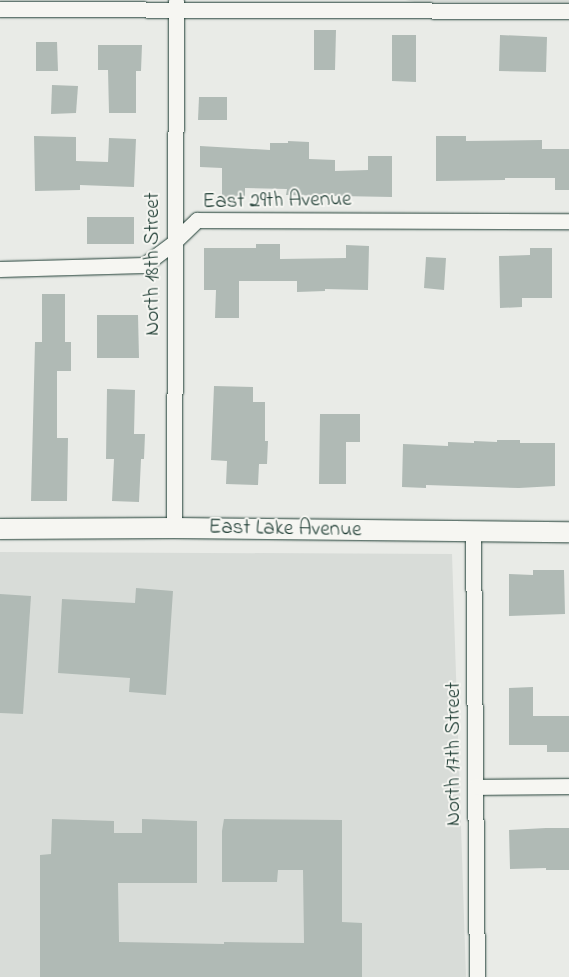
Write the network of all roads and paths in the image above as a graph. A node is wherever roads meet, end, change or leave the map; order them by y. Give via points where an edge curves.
1 (176, 5) edge
2 (0, 10) edge
3 (569, 11) edge
4 (569, 221) edge
5 (174, 242) junction
6 (0, 269) edge
7 (174, 528) junction
8 (0, 529) edge
9 (473, 531) junction
10 (569, 532) edge
11 (569, 786) edge
12 (475, 787) junction
13 (477, 977) edge

1 - 2 street
1 - 3 street
1 - 5 street, North 18th Street
4 - 5 street, East 29th Avenue via 197,220
5 - 6 street, East 29th Avenue via 144,265
5 - 7 street, North 18th Street
7 - 8 street, East Lake Avenue
7 - 9 street, East Lake Avenue
9 - 10 street, East Lake Avenue
9 - 12 street, North 17th Street
11 - 12 street
12 - 13 street, North 17th Street

